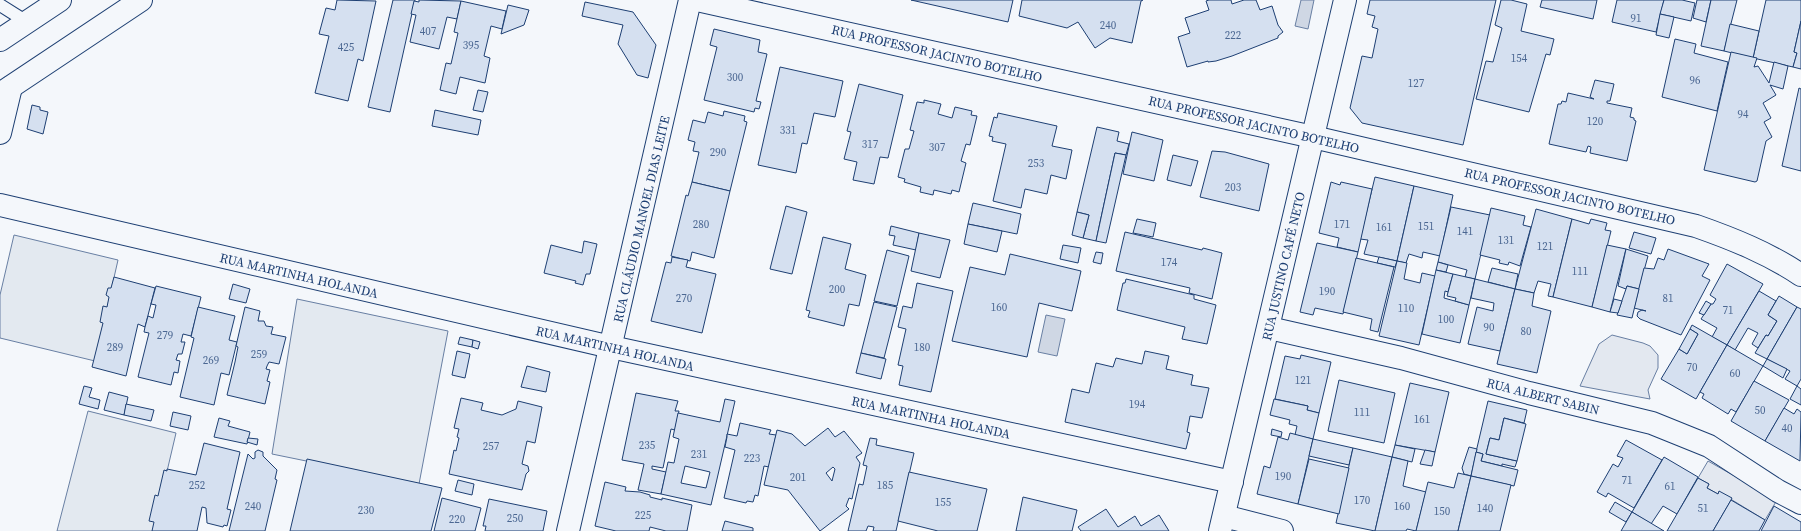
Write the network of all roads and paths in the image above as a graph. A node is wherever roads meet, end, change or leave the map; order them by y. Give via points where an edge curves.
1 (60, 0) edge
2 (141, 0) edge
3 (690, 0) edge
4 (697, 0) edge
5 (1345, 0) edge
6 (0, 5) edge
7 (27, 22) junction
8 (0, 40) edge
9 (6, 90) edge
10 (0, 133) edge
11 (1313, 137) junction
12 (0, 205) edge
13 (1801, 274) edge
14 (1269, 328) junction
15 (611, 348) junction
16 (1232, 482) junction
17 (1801, 504) edge
18 (1222, 523) edge
19 (568, 531) edge
20 (1282, 531) edge

1 - 7 street
2 - 9 street
3 - 15 street, RUA CLÁUDIO MANOEL DIAS LEITE
4 - 11 street, RUA PROFESSOR JACINTO BOTELHO
5 - 11 street, RUA JUSTINO CAFÉ NETO
6 - 7 lane
7 - 8 street
9 - 10 street
11 - 13 street, RUA PROFESSOR JACINTO BOTELHO via 1696,226 1744,243
11 - 14 street, RUA JUSTINO CAFÉ NETO
12 - 15 street, RUA MARTINHA HOLANDA
14 - 16 street, RUA JUSTINO CAFÉ NETO
14 - 17 street, RUA ALBERT SABIN via 1401,358 1652,423 1709,446
15 - 16 street, RUA MARTINHA HOLANDA
15 - 19 street, RUA CLÁUDIO MANOEL DIAS LEITE
16 - 18 street, RUA JUSTINO CAFÉ NETO
18 - 20 street

